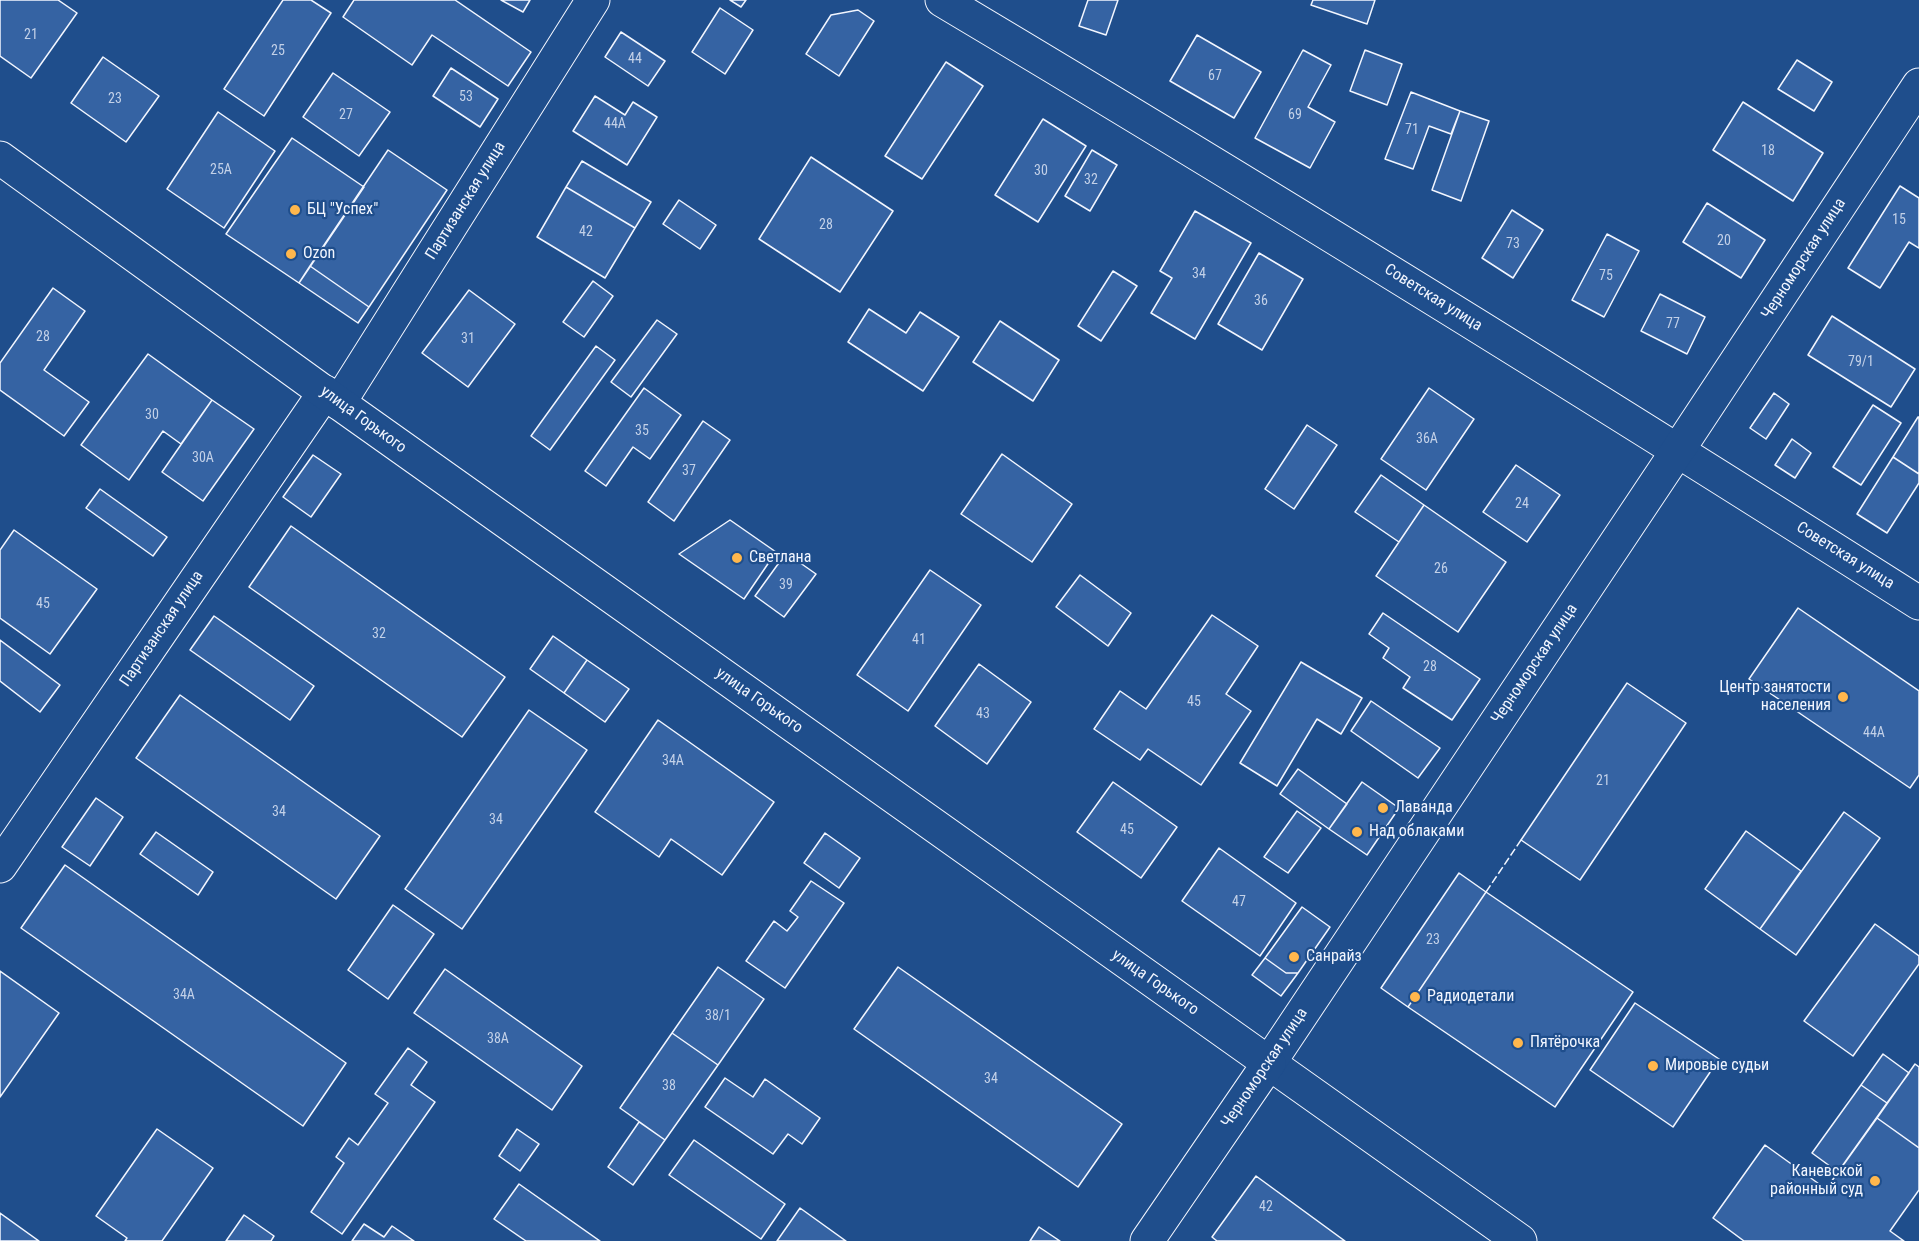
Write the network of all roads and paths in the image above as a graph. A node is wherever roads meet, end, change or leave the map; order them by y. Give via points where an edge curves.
1 (593, 0) edge
2 (942, 0) edge
3 (1919, 85) edge
4 (0, 158) edge
5 (332, 398) junction
6 (1678, 450) junction
7 (1919, 603) edge
8 (0, 866) edge
9 (1269, 1064) junction
10 (1147, 1241) edge
11 (1520, 1241) edge

1 - 5 street, Партизанская улица
2 - 6 street, Советская улица via 1194,150
3 - 6 street, Черноморская улица
4 - 5 street, улица Горького
5 - 8 street, Партизанская улица
5 - 9 street, улица Горького
6 - 7 street, Советская улица
6 - 9 street, Черноморская улица
9 - 10 street, Черноморская улица
9 - 11 street, улица Горького

